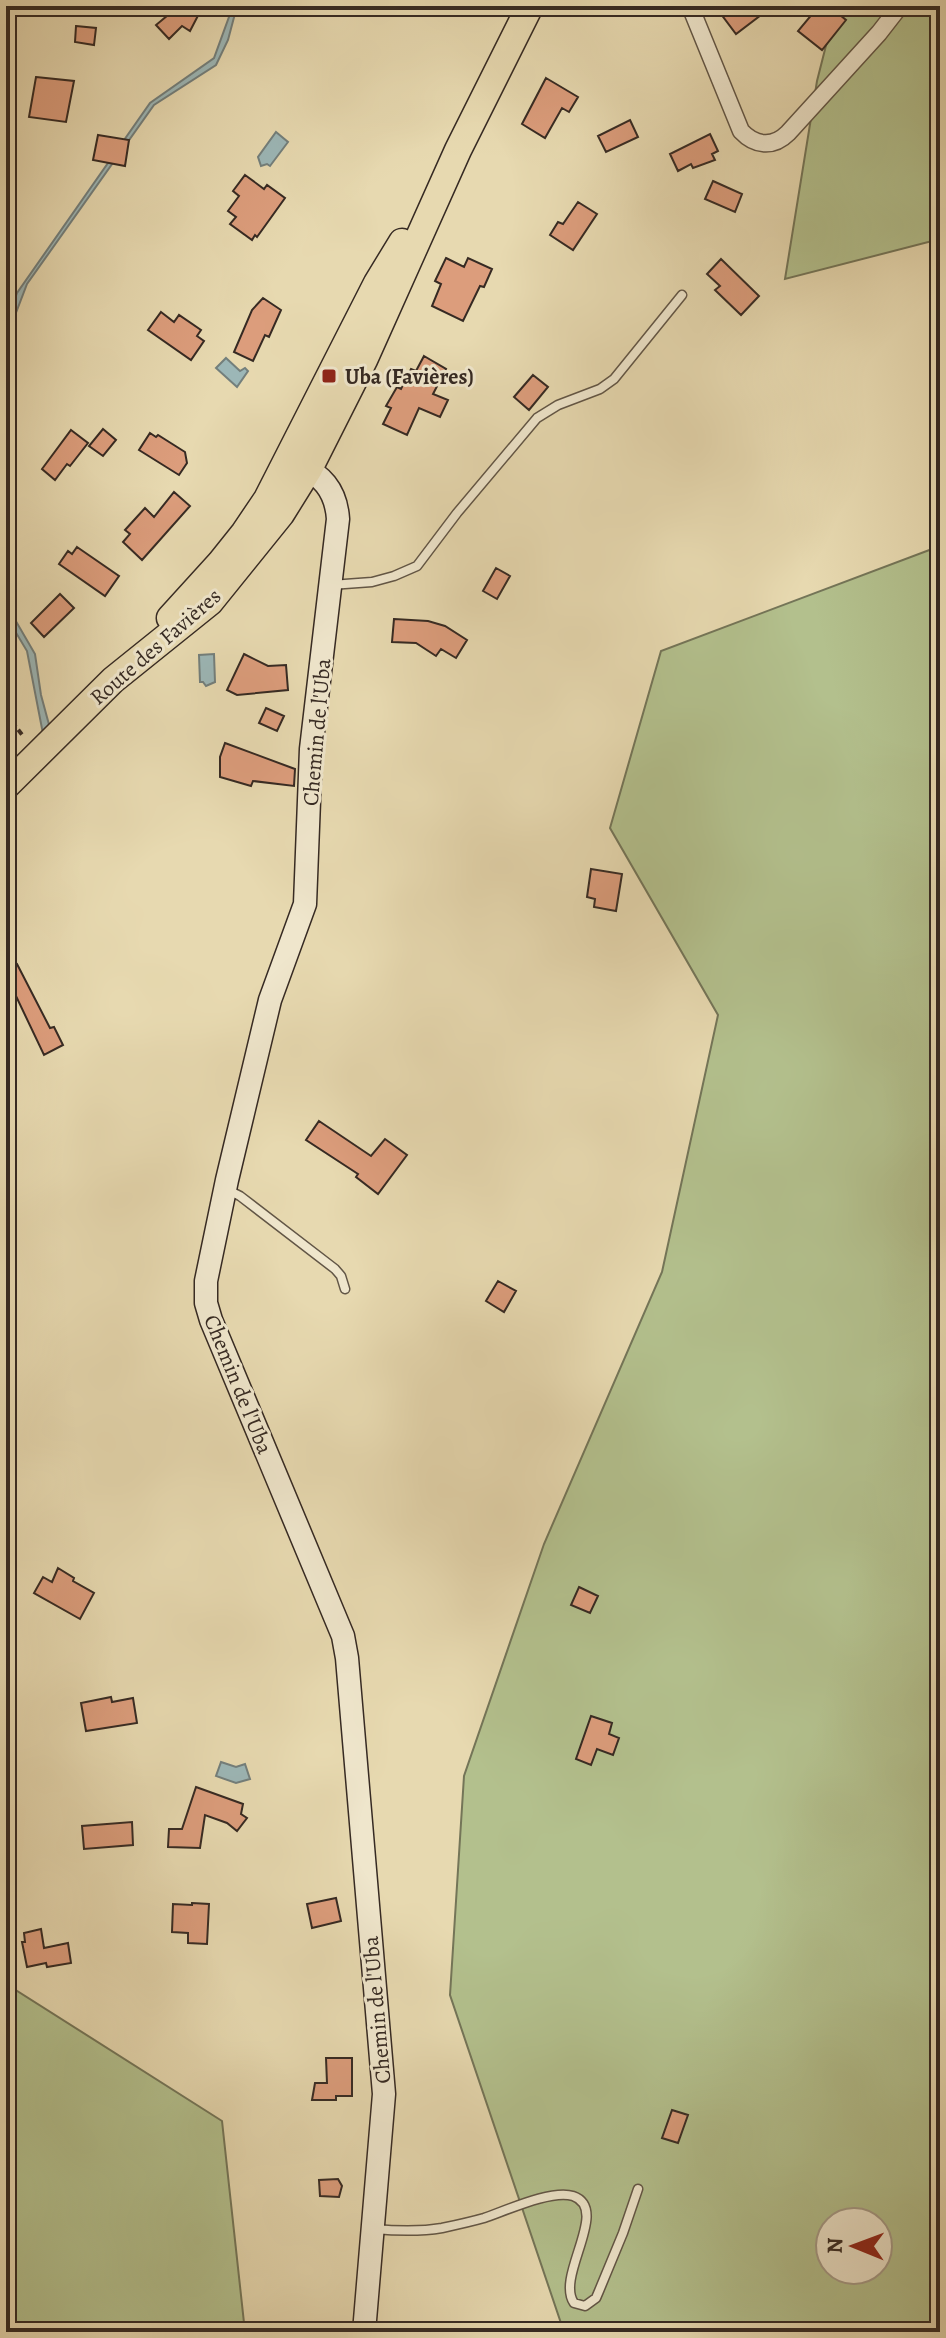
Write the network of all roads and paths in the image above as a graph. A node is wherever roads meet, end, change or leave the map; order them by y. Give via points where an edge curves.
1 (530, 6) edge
2 (690, 6) edge
3 (900, 6) edge
4 (682, 295) dead end
5 (299, 463) junction
6 (330, 585) junction
7 (6, 714) edge
8 (37, 753) junction
9 (6, 786) edge
10 (226, 1189) junction
11 (345, 1289) dead end
12 (638, 2189) dead end
13 (373, 2229) junction
14 (364, 2332) edge

1 - 5 main road via 458,150 377,283
2 - 3 street via 741,131 767,144 788,133
4 - 6 lane via 606,385 550,409 528,427 417,566 372,582
5 - 6 street, Chemin de l'Uba via 330,488 338,508
5 - 8 main road, Route des Favières via 220,563 113,680
6 - 10 street, Chemin de l'Uba via 311,749 305,904 270,1000
7 - 8 path
8 - 9 main road, Route des Favières
10 - 11 lane via 335,1269
10 - 13 street, Chemin de l'Uba via 206,1281 208,1310 343,1636 347,1658 384,2094
12 - 13 lane via 596,2298 585,2306 574,2303 569,2293 587,2213 571,2195 439,2229
13 - 14 street, Chemin de l'Uba

